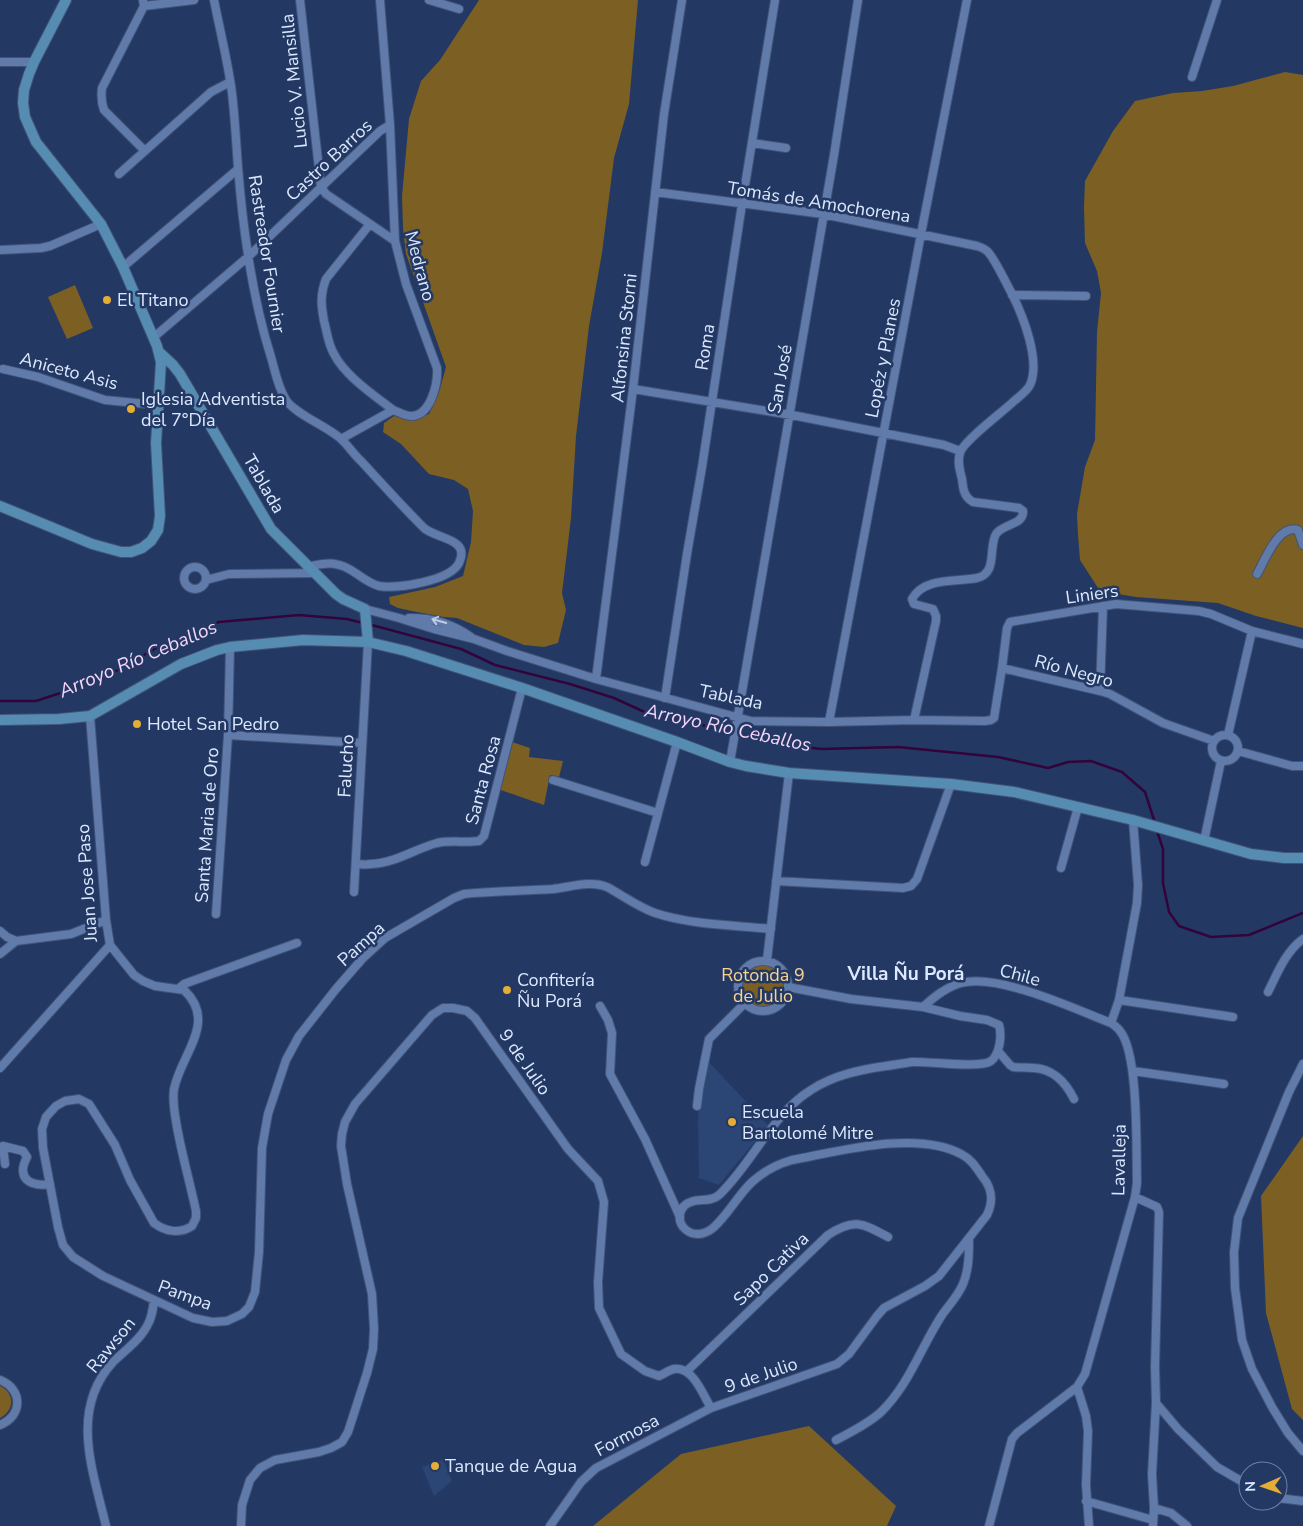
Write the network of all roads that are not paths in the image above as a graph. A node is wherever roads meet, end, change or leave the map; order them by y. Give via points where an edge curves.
1 (66, 0) edge
2 (194, 0) edge
3 (214, 0) edge
4 (300, 0) edge
5 (380, 0) edge
6 (429, 0) edge
7 (682, 0) edge
8 (775, 0) edge
9 (858, 0) edge
10 (967, 0) edge
11 (1217, 0) edge
12 (143, 3) edge
13 (459, 9) dead end
14 (0, 62) edge
15 (34, 62) junction
16 (1192, 77) dead end
17 (230, 82) junction
18 (390, 126) junction
19 (752, 143) junction
20 (786, 148) dead end
21 (145, 151) junction
22 (238, 169) junction
23 (119, 174) dead end
24 (321, 187) junction
25 (655, 192) junction
26 (742, 204) junction
27 (823, 214) junction
28 (101, 224) junction
29 (370, 224) junction
30 (921, 234) junction
31 (395, 241) junction
32 (0, 250) edge
33 (249, 256) junction
34 (123, 267) junction
35 (1012, 295) junction
36 (1086, 296) dead end
37 (154, 337) junction
38 (159, 352) junction
39 (3, 369) dead end
40 (633, 389) junction
41 (712, 402) junction
42 (157, 405) junction
43 (393, 410) junction
44 (789, 414) junction
45 (884, 432) junction
46 (341, 439) junction
47 (960, 451) junction
48 (0, 506) edge
49 (1303, 545) edge
50 (311, 570) junction
51 (1257, 574) dead end
52 (206, 580) dead end
53 (1103, 606) junction
54 (365, 613) junction
55 (1252, 631) junction
56 (367, 637) junction
57 (1303, 644) edge
58 (230, 648) junction
59 (1002, 668) junction
60 (596, 679) junction
61 (522, 688) junction
62 (1100, 691) junction
63 (665, 698) junction
64 (90, 716) junction
65 (0, 720) edge
66 (914, 720) junction
67 (737, 721) junction
68 (830, 722) junction
69 (228, 735) junction
70 (1228, 735) junction
71 (1214, 741) junction
72 (677, 742) junction
73 (362, 743) junction
74 (1238, 751) junction
75 (1221, 761) junction
76 (730, 762) junction
77 (1303, 766) edge
78 (789, 773) junction
79 (553, 780) dead end
80 (951, 784) junction
81 (1078, 807) junction
82 (658, 813) junction
83 (1138, 822) junction
84 (1204, 841) junction
85 (1303, 858) edge
86 (645, 862) dead end
87 (356, 864) junction
88 (1061, 868) dead end
89 (776, 881) junction
90 (354, 892) dead end
91 (216, 914) dead end
92 (106, 920) junction
93 (771, 929) junction
94 (0, 932) edge
95 (1303, 939) edge
96 (16, 941) junction
97 (297, 943) dead end
98 (110, 945) junction
99 (0, 954) edge
100 (767, 960) junction
101 (788, 988) junction
102 (178, 989) junction
103 (1268, 992) dead end
104 (1119, 1000) junction
105 (744, 1004) junction
106 (600, 1006) dead end
107 (923, 1008) junction
108 (1233, 1017) dead end
109 (1111, 1023) junction
110 (998, 1050) junction
111 (1303, 1064) edge
112 (0, 1068) edge
113 (1134, 1071) junction
114 (1224, 1084) dead end
115 (1074, 1099) dead end
116 (697, 1106) dead end
117 (6, 1164) dead end
118 (50, 1184) junction
119 (1135, 1197) junction
120 (680, 1217) junction
121 (888, 1236) dead end
122 (969, 1238) junction
123 (154, 1300) junction
124 (686, 1371) junction
125 (0, 1380) edge
126 (1077, 1387) junction
127 (1156, 1403) junction
128 (711, 1408) junction
129 (0, 1425) edge
130 (836, 1440) dead end
131 (1303, 1451) edge
132 (1238, 1479) edge
133 (1288, 1499) edge
134 (1086, 1501) junction
135 (1303, 1501) edge
136 (1154, 1508) junction
137 (1153, 1523) edge
138 (106, 1526) edge
139 (241, 1526) edge
140 (550, 1526) edge
141 (989, 1526) edge
142 (1089, 1526) edge
143 (1187, 1526) edge

1 - 15 main road
2 - 12 street
3 - 17 street, Rastreador Fournier
4 - 24 street, Lucio V. Mansilla
5 - 18 street, Medrano
6 - 13 street
7 - 25 street, Alfonsina Storni
8 - 19 street, Roma
9 - 27 street, San José
10 - 30 street, Lopéz y Planes
11 - 16 street
12 - 21 street via 102,88 101,97 104,110
14 - 15 street
15 - 28 main road via 24,90 29,129
17 - 21 street via 210,92
17 - 22 street, Rastreador Fournier
18 - 24 street, Castro Barros via 380,131
18 - 31 street, Medrano
19 - 20 street
19 - 26 street, Roma
21 - 23 street
22 - 33 street, Rastreador Fournier
22 - 34 street
24 - 29 street via 326,194
24 - 33 street, Castro Barros
25 - 26 street, Tomás de Amochorena
25 - 40 street, Alfonsina Storni
26 - 27 street, Tomás de Amochorena
26 - 41 street, Roma
27 - 30 street, Tomás de Amochorena
27 - 44 street, San José
28 - 32 street via 50,246
28 - 34 main road
29 - 31 street
29 - 43 street via 326,279 321,305 328,341 337,360
30 - 35 street, Tomás de Amochorena via 987,250
30 - 45 street, Lopéz y Planes
31 - 43 street, Medrano via 406,284 438,368 438,376 432,400 423,410 411,416
33 - 37 street, Castro Barros
33 - 46 street, Rastreador Fournier via 265,338 285,398
34 - 37 main road
35 - 36 street
35 - 47 street via 1032,350 1034,360 1030,384
37 - 38 main road
38 - 42 main road
38 - 50 main road, Tablada via 180,374 271,529
39 - 42 street, Aniceto Asis via 38,377 105,400
40 - 41 street
40 - 60 street, Alfonsina Storni
41 - 44 street
41 - 63 street, Roma
42 - 48 main road via 156,465 160,516 158,530 142,548 131,552 107,549
43 - 46 street
44 - 45 street
44 - 67 street, San José
45 - 47 street
45 - 68 street, Lopéz y Planes
46 - 50 street, Rastreador Fournier via 427,530 458,544 461,557 452,572 444,576 387,587 366,581 341,564 325,562
47 - 66 street via 958,462 967,499 1019,508 1024,514 996,534 992,563 980,577 938,583 915,593 914,604 933,609 936,616
49 - 51 street via 1298,530 1286,530 1278,537
50 - 52 street via 229,574
50 - 54 main road, Tablada via 343,599
53 - 55 street, Liniers via 1125,603 1199,611
53 - 59 street, Liniers via 1010,622
53 - 62 street
54 - 56 main road
54 - 60 street, Tablada via 399,618 474,639
55 - 57 street, Liniers
55 - 70 street
56 - 58 main road
56 - 61 main road
56 - 73 street, Falucho
58 - 64 main road via 181,664
58 - 69 street, Santa Maria de Oro
59 - 62 street, Río Negro
59 - 66 street, Tablada via 994,718 991,720
60 - 63 street, Tablada
61 - 72 main road
61 - 87 street, Santa Rosa via 484,836 480,841 436,843 390,860
62 - 71 street, Río Negro via 1162,723
63 - 67 street, Tablada
64 - 65 main road
64 - 92 street, Juan Jose Paso
66 - 68 street, Tablada
67 - 68 street, Tablada
67 - 76 street, San José
69 - 73 street
69 - 91 street, Santa Maria de Oro
70 - 71 street
70 - 74 street via 1237,743
71 - 75 street via 1213,753
72 - 76 main road
72 - 82 street
73 - 87 street, Falucho
74 - 75 street via 1233,758
74 - 77 street
75 - 84 street
76 - 78 main road
78 - 80 main road
78 - 89 street
79 - 82 street
80 - 81 main road via 1014,792
80 - 89 street via 917,880 912,886
81 - 83 main road
81 - 88 street
82 - 86 street
83 - 84 main road
83 - 104 street via 1137,903
84 - 85 main road via 1268,857
87 - 90 street, Falucho
89 - 93 street
92 - 96 street via 72,934
92 - 98 street, Juan Jose Paso
93 - 100 street
93 - 123 street, Pampa via 670,917 653,912 607,887 593,884 464,894 385,938 336,989 299,1036 286,1060 268,1114 262,1148 258,1268 256,1292 249,1306 242,1314 227,1321 212,1322 193,1318
94 - 96 street
95 - 103 street via 1284,960
96 - 99 street
97 - 102 street via 184,984
98 - 102 street via 134,975 154,986
98 - 112 street, Juan Jose Paso
100 - 101 street via 784,972
100 - 105 street via 750,963 740,975 737,990
101 - 105 street via 782,1003 768,1011 759,1011
101 - 107 street
102 - 118 street, Pampa via 190,996 199,1014 195,1036 174,1092 180,1139 196,1210 192,1226 169,1231 154,1223 115,1145 88,1104 80,1099 65,1101 46,1117 42,1129 43,1148
104 - 108 street
104 - 109 street
105 - 116 street via 709,1039
106 - 120 street via 612,1033 610,1074 645,1139
107 - 109 street, Chile via 946,990 976,981 1015,987
107 - 110 street via 996,1023 1001,1031
109 - 113 street, Lavalleja via 1121,1031
110 - 115 street via 1013,1067 1040,1068 1058,1077
110 - 120 street via 986,1063 912,1062 854,1071 810,1090 778,1121 718,1196 689,1202 683,1207
111 - 131 street via 1238,1218 1234,1252 1242,1340 1252,1369 1288,1433
113 - 114 street
113 - 119 street, Lavalleja
117 - 118 street via 3,1146 23,1151 27,1157 22,1169 25,1178 32,1183
118 - 123 street, Pampa via 58,1227 64,1245 73,1257 103,1276
119 - 126 street, Lavalleja via 1085,1374
119 - 127 street via 1157,1207 1159,1212
120 - 122 street, 9 de Julio via 683,1228 690,1233 705,1233 752,1182 782,1163 883,1144 920,1142 962,1154 973,1162 987,1181 992,1194 991,1206
121 - 124 street, Sapo Cativa via 858,1224 840,1227 828,1235
122 - 128 street, 9 de Julio via 932,1282 884,1308 849,1354 837,1364
122 - 130 street via 964,1283 900,1389 868,1422
123 - 138 street, Rawson via 147,1326 105,1372 88,1412 88,1450
124 - 128 street, 9 de Julio
124 - 139 street, 9 de Julio via 675,1369 659,1376 645,1371 621,1354 599,1308 604,1202 598,1181 568,1149 475,1018 467,1011 443,1008 432,1015 355,1104 342,1134 347,1184 372,1294 374,1329 367,1373 348,1432 342,1442 331,1448 275,1460 260,1468 250,1480 242,1505
125 - 129 street via 13,1389 18,1403 13,1416
126 - 134 street via 1088,1431
126 - 141 street, Lavalleja via 1012,1439
127 - 132 street via 1209,1459
127 - 136 street via 1152,1474
128 - 140 street, Formosa via 596,1468 581,1482
133 - 135 street
134 - 137 street
134 - 142 street
136 - 137 street
136 - 143 street via 1171,1513

